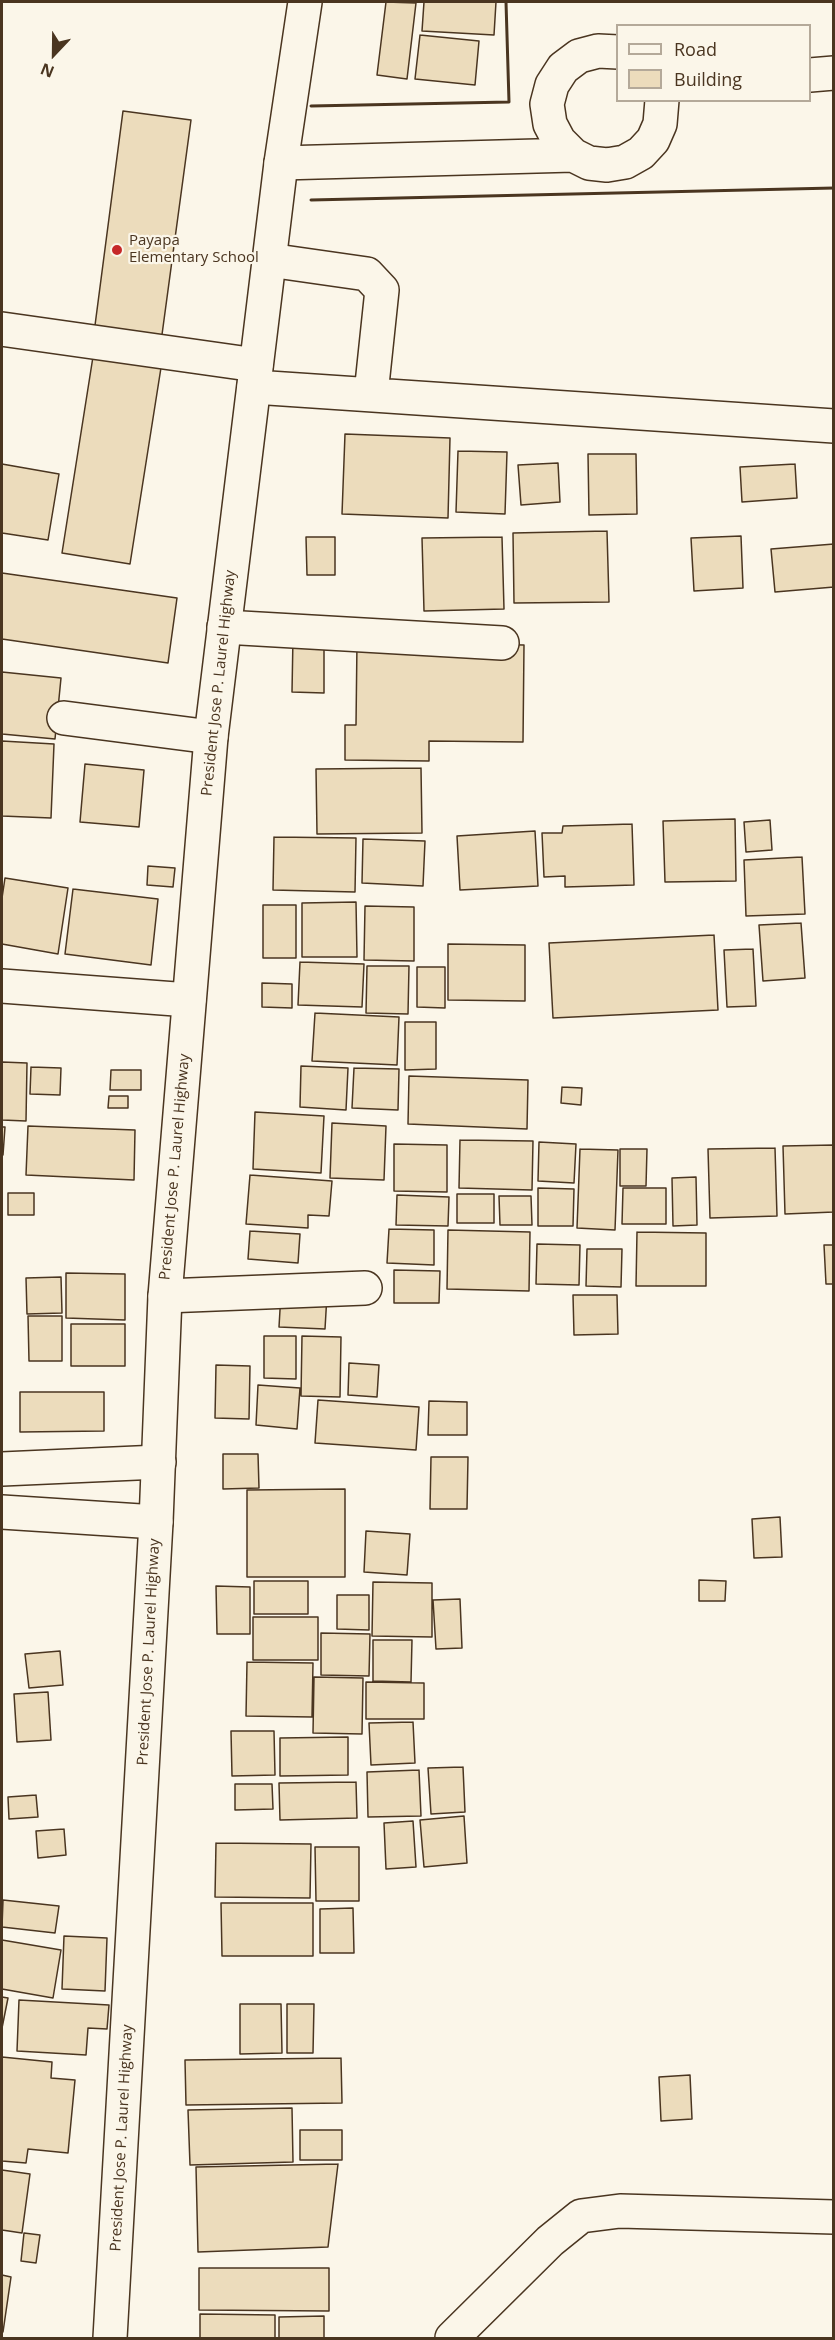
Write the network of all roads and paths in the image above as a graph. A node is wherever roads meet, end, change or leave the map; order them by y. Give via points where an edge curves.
1 (305, 2) edge
2 (616, 52) edge
3 (834, 74) edge
4 (811, 75) edge
5 (662, 102) edge
6 (573, 155) junction
7 (281, 163) junction
8 (269, 261) junction
9 (2, 329) edge
10 (255, 376) junction
11 (371, 394) junction
12 (834, 426) edge
13 (224, 627) junction
14 (502, 642) dead end
15 (64, 718) dead end
16 (211, 736) junction
17 (2, 986) edge
18 (189, 1000) junction
19 (365, 1288) dead end
20 (165, 1296) junction
21 (159, 1462) junction
22 (2, 1469) edge
23 (2, 1512) edge
24 (156, 1522) junction
25 (834, 2217) edge
26 (110, 2338) edge
27 (452, 2338) edge

1 - 7 main road, President Jose P. Laurel Highway
2 - 6 main road via 579,56 563,68 552,84 547,104 550,124
3 - 4 main road
5 - 6 main road via 660,124 641,153 625,162 607,165 589,163
6 - 7 main road
7 - 8 main road, President Jose P. Laurel Highway
8 - 10 main road, President Jose P. Laurel Highway
8 - 11 main road via 367,274 382,290
9 - 10 main road
10 - 11 main road
10 - 13 main road, President Jose P. Laurel Highway
11 - 12 main road
13 - 14 main road
13 - 16 main road, President Jose P. Laurel Highway
15 - 16 main road
16 - 18 main road, President Jose P. Laurel Highway
17 - 18 main road
18 - 20 main road, President Jose P. Laurel Highway
19 - 20 main road
20 - 21 main road, President Jose P. Laurel Highway
21 - 22 main road
21 - 24 main road, President Jose P. Laurel Highway
23 - 24 main road
24 - 26 main road, President Jose P. Laurel Highway
25 - 27 main road via 620,2211 581,2216 550,2241

